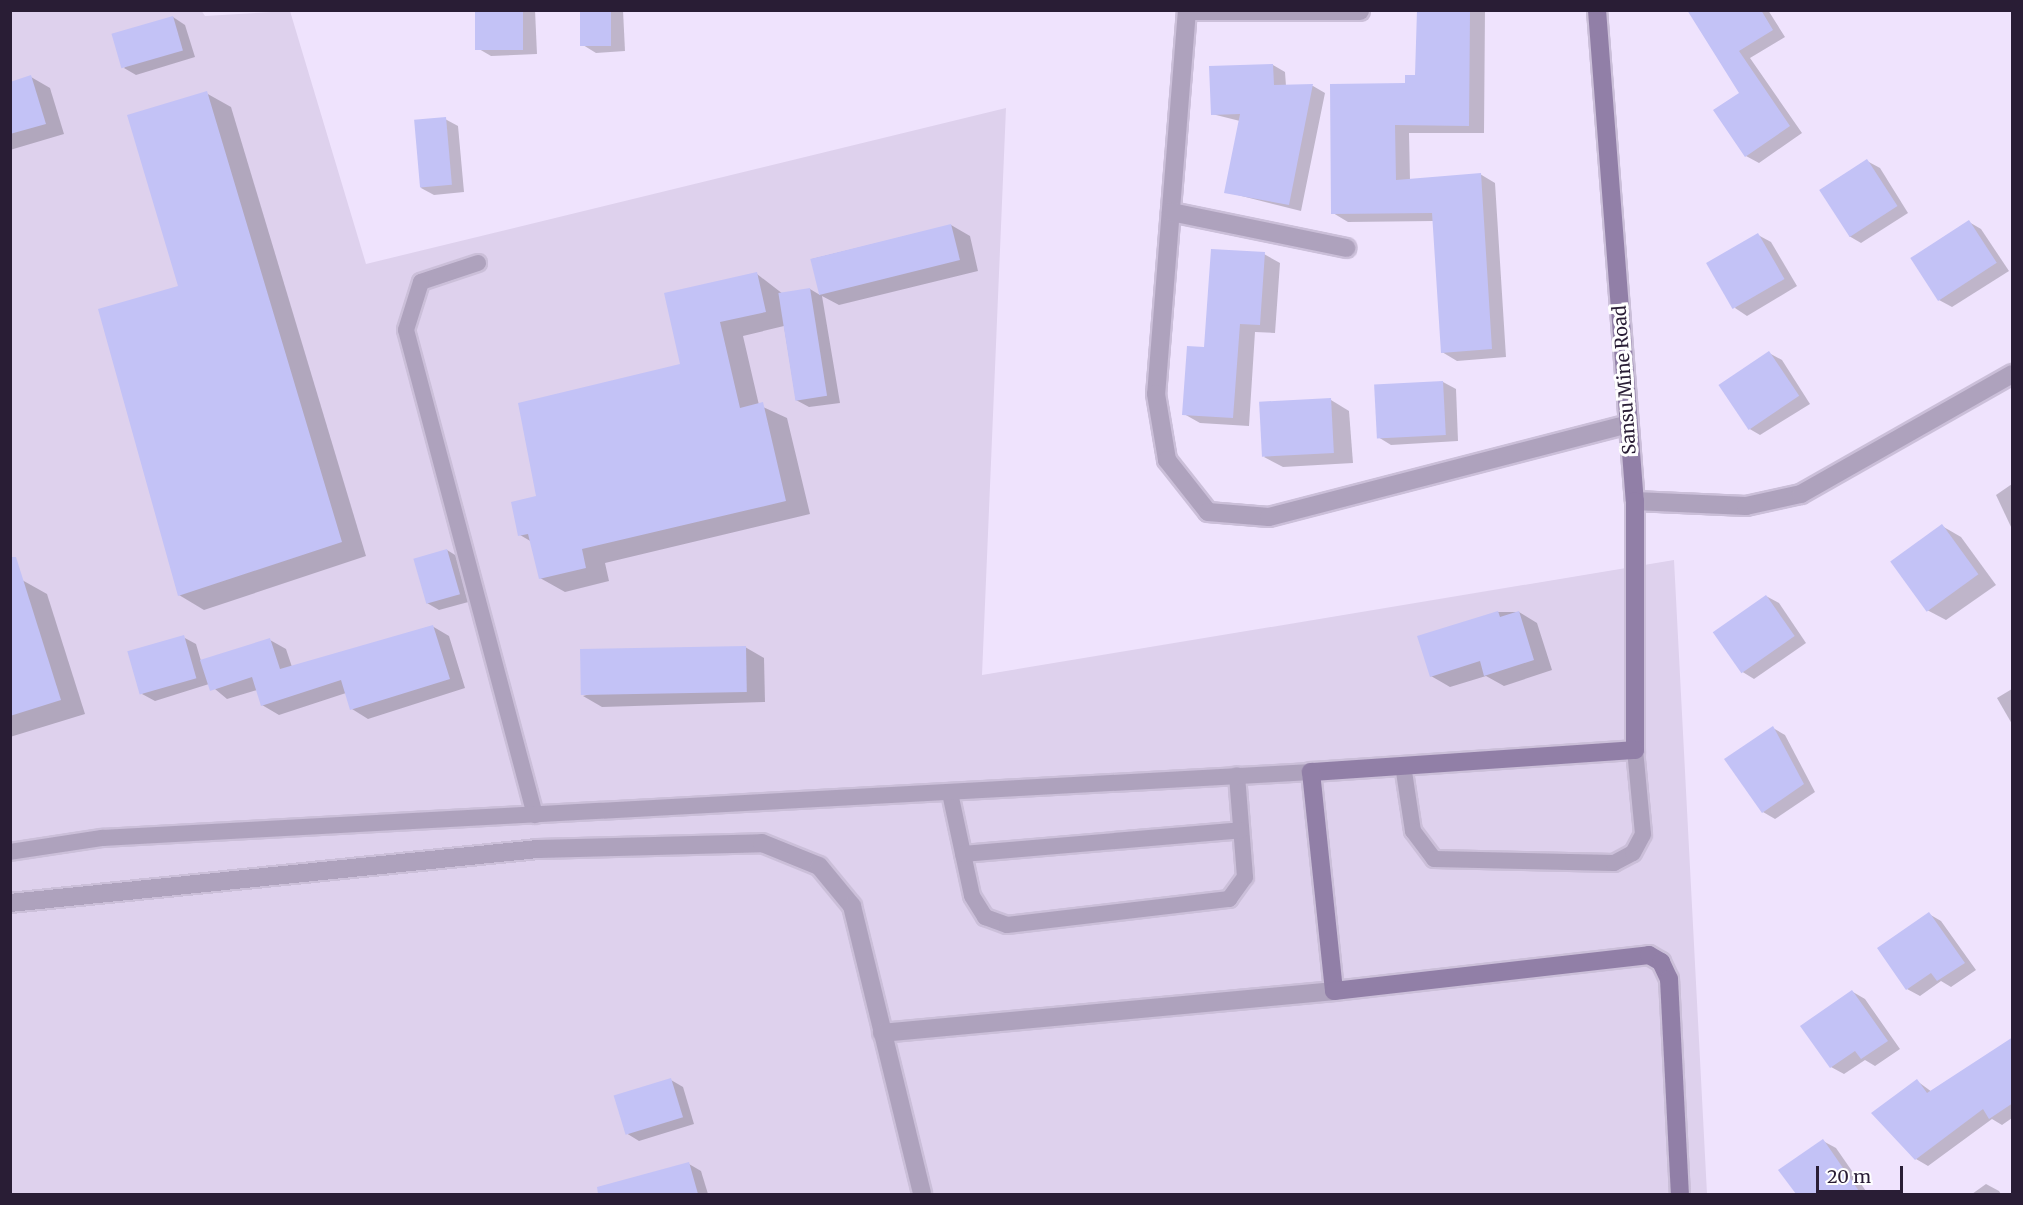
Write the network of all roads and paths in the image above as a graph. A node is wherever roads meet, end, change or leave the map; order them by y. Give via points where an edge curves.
1 (1597, 10) edge
2 (1187, 11) edge
3 (1360, 11) edge
4 (1171, 212) junction
5 (1346, 248) dead end
6 (478, 262) dead end
7 (2013, 374) edge
8 (1628, 424) junction
9 (1635, 501) junction
10 (1635, 750) junction
11 (1403, 765) junction
12 (1311, 772) junction
13 (1237, 776) junction
14 (950, 793) junction
15 (535, 814) junction
16 (1241, 830) junction
17 (10, 852) edge
18 (963, 854) junction
19 (10, 903) edge
20 (1334, 991) junction
21 (882, 1033) junction
22 (922, 1194) edge
23 (1680, 1194) edge

1 - 8 street, Sansu Mine Road
2 - 3 street
2 - 4 street
4 - 5 street
4 - 8 street via 1156,394 1167,459 1208,512 1269,517
6 - 15 lane via 421,282 406,330
7 - 9 street via 1801,494 1746,506
8 - 9 street, Sansu Mine Road
9 - 10 street, Sansu Mine Road
10 - 11 street
10 - 11 lane via 1643,834 1633,853 1614,863 1434,859 1413,831
11 - 12 street
12 - 13 lane
12 - 20 street
13 - 14 lane
13 - 16 lane
14 - 15 lane
14 - 18 lane
15 - 17 lane via 102,838
16 - 18 lane
16 - 18 lane via 1245,877 1229,899 1007,925 985,917 972,896
19 - 21 street via 538,849 762,843 819,866 837,882 852,906
20 - 21 street
20 - 23 street via 1649,955 1661,962 1669,979
21 - 22 street

